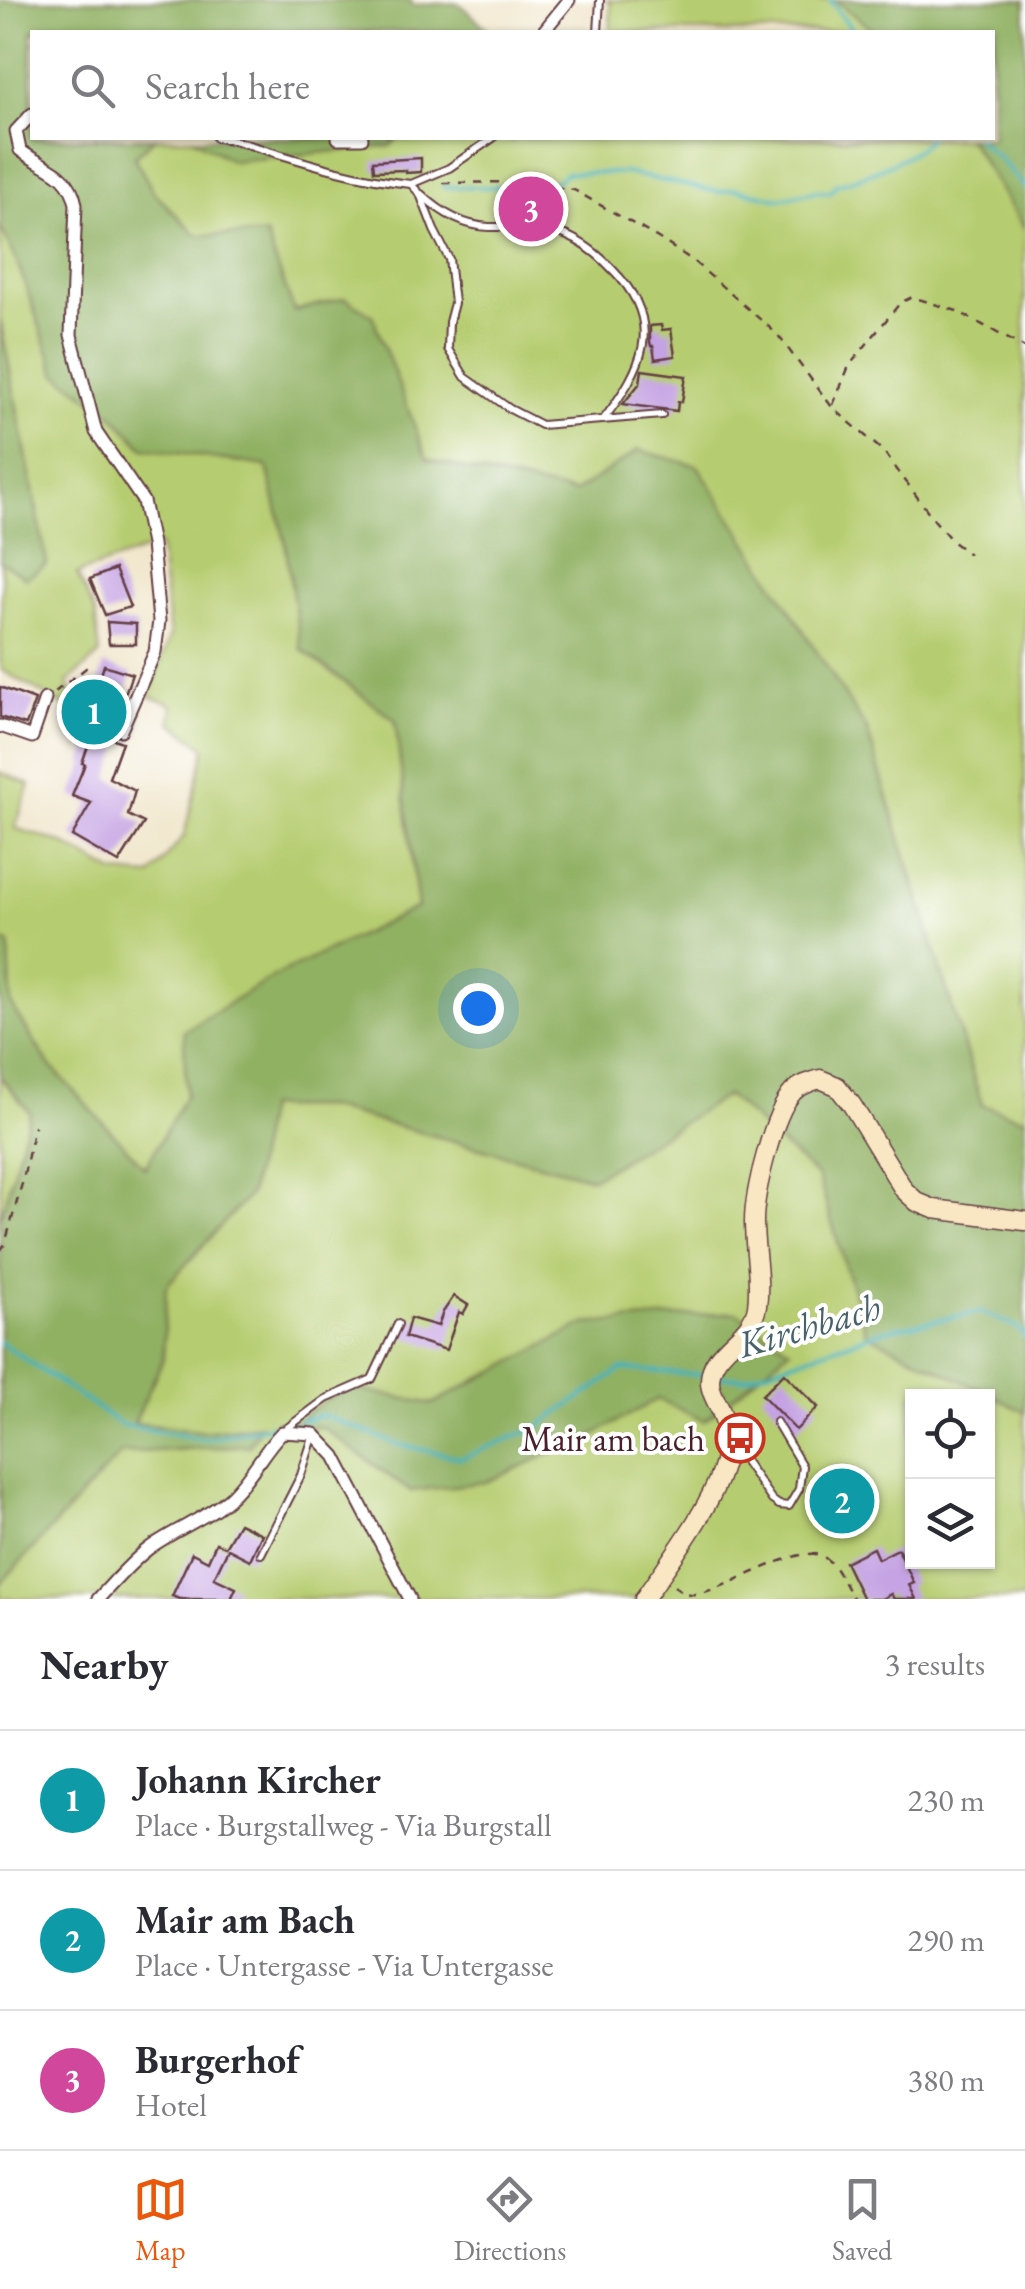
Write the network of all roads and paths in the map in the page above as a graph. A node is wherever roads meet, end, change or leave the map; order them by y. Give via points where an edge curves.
1 (570, 0) edge
2 (600, 0) edge
3 (546, 30) edge
4 (598, 30) edge
5 (27, 118) edge
6 (233, 140) edge
7 (490, 140) edge
8 (412, 184) junction
9 (420, 194) junction
10 (1025, 348) edge
11 (832, 407) junction
12 (662, 416) dead end
13 (603, 420) junction
14 (970, 554) dead end
15 (46, 699) joint
16 (0, 726) edge
17 (121, 730) joint
18 (34, 1126) dead end
19 (1025, 1221) edge
20 (0, 1251) edge
21 (398, 1324) dead end
22 (776, 1422) dead end
23 (282, 1432) junction
24 (314, 1434) junction
25 (728, 1450) junction
26 (261, 1554) dead end
27 (660, 1576) junction
28 (98, 1599) edge
29 (410, 1599) edge
30 (644, 1599) edge
31 (854, 1599) edge

1 - 3 street
2 - 4 lane
5 - 17 street via 16,131 20,150 73,189 72,335 96,432 143,501 152,544 159,621 154,652
6 - 8 lane via 344,174
7 - 8 lane
8 - 9 lane
8 - 11 path via 519,182 585,194 680,252 756,314
9 - 13 lane via 449,259 454,303 448,349 465,377 541,425
9 - 13 lane via 459,220 566,235 623,280 640,305 642,352 626,391
10 - 11 path via 912,296 849,366
11 - 14 path via 884,452 935,521
12 - 13 lane
15 - 16 street via 32,737
15 - 17 path via 90,668 107,718
18 - 20 path
19 - 25 street via 917,1202 837,1086 820,1079 793,1092 780,1112 756,1194 756,1315 711,1371
21 - 23 lane via 372,1379 326,1399
22 - 25 lane via 802,1466 789,1506 772,1500 739,1453
23 - 24 street
23 - 28 street via 233,1495 148,1549
24 - 26 lane
24 - 29 street via 335,1456
25 - 27 street via 711,1496
27 - 30 street
27 - 31 path via 695,1594 814,1553 837,1569

